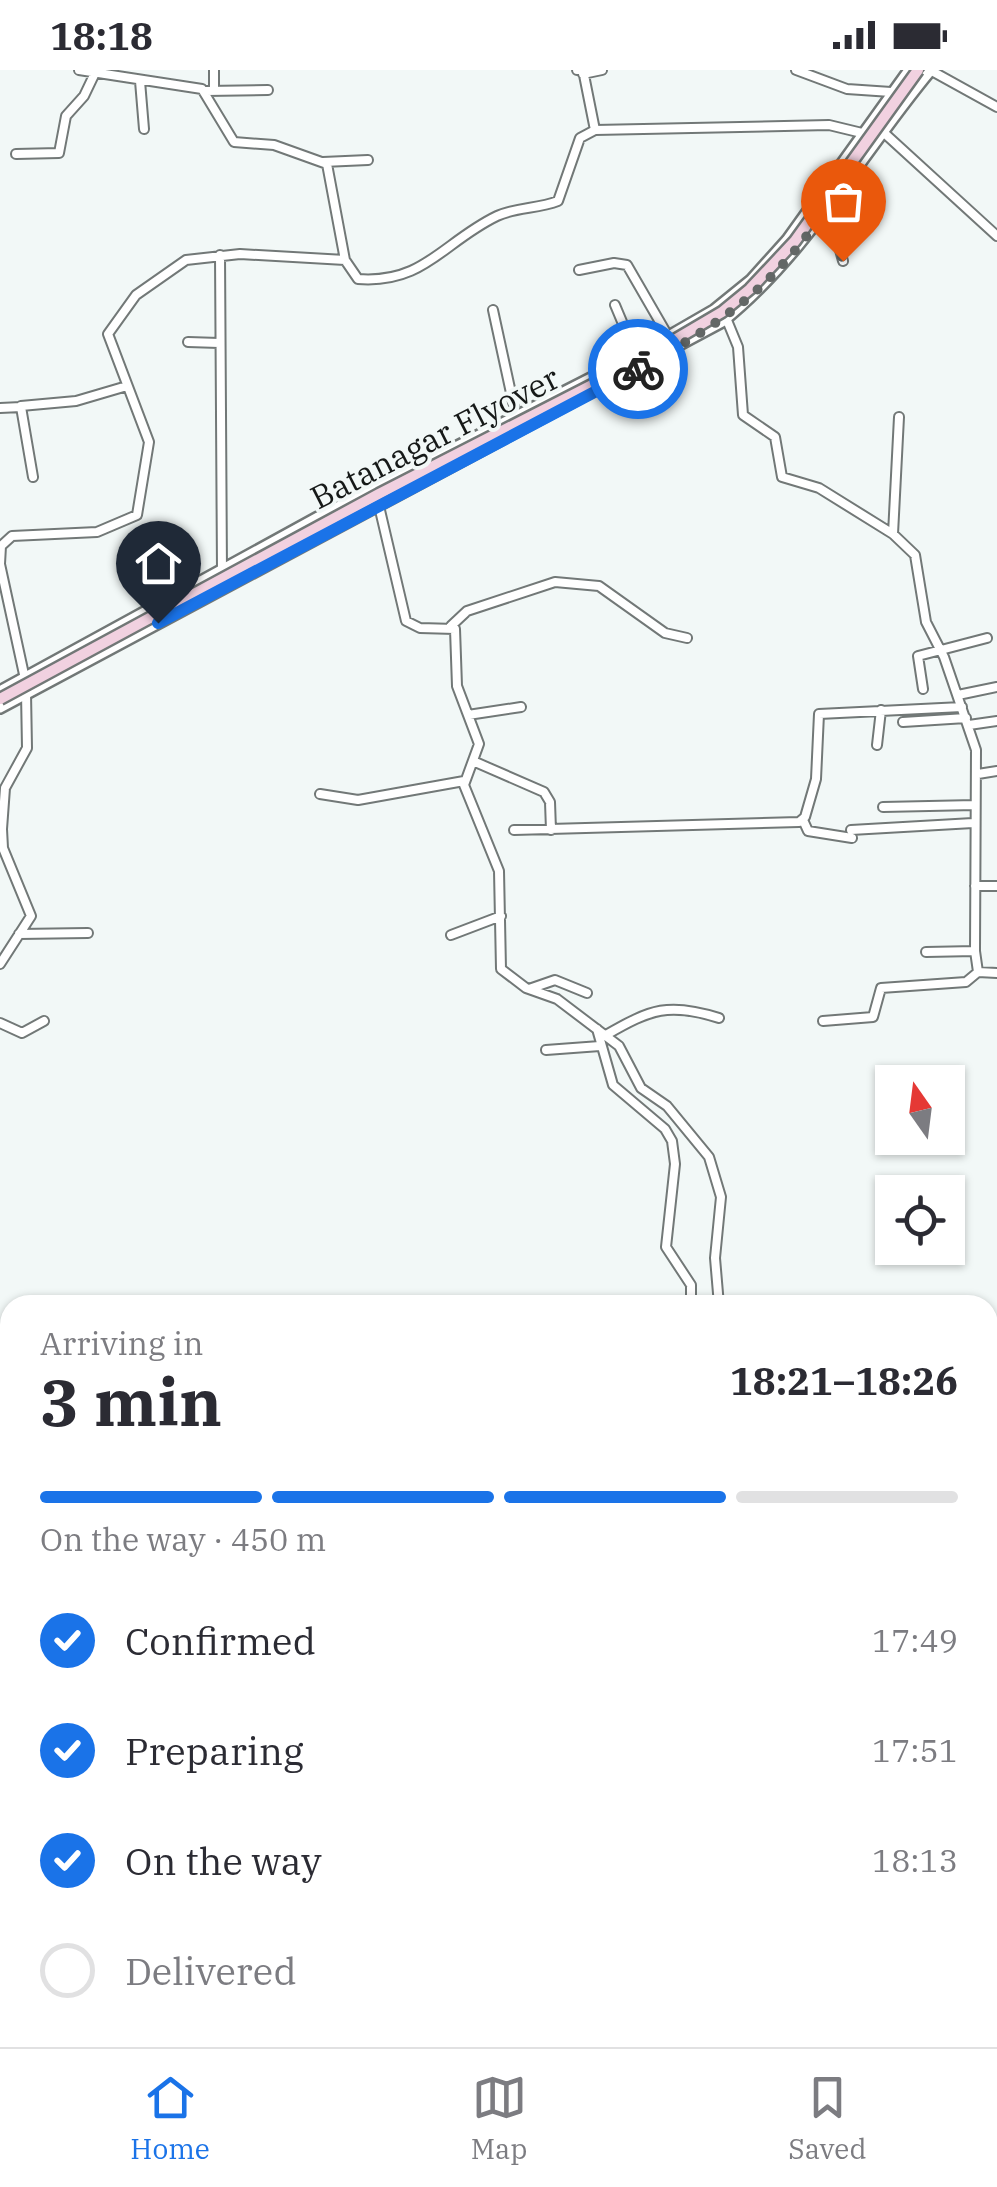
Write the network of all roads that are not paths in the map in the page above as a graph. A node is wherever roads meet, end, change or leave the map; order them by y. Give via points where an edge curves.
1 (79, 70) edge
2 (214, 70) edge
3 (602, 70) edge
4 (796, 70) edge
5 (909, 70) edge
6 (918, 70) edge
7 (930, 70) edge
8 (580, 72) edge
9 (95, 73) junction
10 (112, 73) edge
11 (140, 82) junction
12 (268, 90) dead end
13 (210, 91) junction
14 (891, 92) junction
15 (997, 107) edge
16 (144, 129) dead end
17 (595, 130) junction
18 (882, 130) junction
19 (862, 133) junction
20 (16, 154) dead end
21 (368, 160) dead end
22 (323, 162) junction
23 (828, 206) junction
24 (997, 236) edge
25 (220, 255) junction
26 (345, 260) junction
27 (843, 261) dead end
28 (580, 270) dead end
29 (615, 304) dead end
30 (721, 304) junction
31 (493, 310) dead end
32 (726, 319) junction
33 (668, 336) junction
34 (188, 342) dead end
35 (220, 343) junction
36 (636, 355) junction
37 (127, 386) junction
38 (20, 406) junction
39 (0, 408) edge
40 (516, 416) junction
41 (899, 416) dead end
42 (33, 477) dead end
43 (379, 506) junction
44 (0, 530) edge
45 (893, 534) junction
46 (15, 535) junction
47 (222, 572) junction
48 (3, 594) edge
49 (451, 626) junction
50 (687, 638) dead end
51 (988, 638) dead end
52 (940, 650) junction
53 (24, 678) junction
54 (997, 687) edge
55 (923, 689) dead end
56 (0, 691) edge
57 (26, 694) junction
58 (958, 695) junction
59 (0, 699) edge
60 (521, 707) dead end
61 (962, 707) junction
62 (0, 708) edge
63 (881, 710) junction
64 (468, 715) junction
65 (997, 721) edge
66 (904, 722) dead end
67 (967, 722) junction
68 (877, 745) dead end
69 (473, 761) junction
70 (997, 772) edge
71 (978, 774) junction
72 (464, 781) junction
73 (320, 794) dead end
74 (975, 804) junction
75 (883, 807) dead end
76 (803, 820) junction
77 (973, 823) junction
78 (514, 830) dead end
79 (551, 830) junction
80 (975, 886) junction
81 (997, 886) edge
82 (500, 916) junction
83 (88, 933) dead end
84 (18, 934) junction
85 (451, 935) dead end
86 (974, 951) junction
87 (926, 952) dead end
88 (0, 964) edge
89 (978, 972) junction
90 (997, 973) edge
91 (529, 989) junction
92 (588, 992) dead end
93 (719, 1018) dead end
94 (44, 1020) dead end
95 (823, 1022) dead end
96 (0, 1023) edge
97 (596, 1028) junction
98 (606, 1036) junction
99 (600, 1046) junction
100 (546, 1050) dead end
101 (691, 1295) edge
102 (718, 1295) edge

1 - 9 street
2 - 13 street
3 - 8 street
4 - 14 street via 847,89
5 - 14 street
6 - 59 main road, Batanagar Flyover, bridge via 795,241 722,312
7 - 15 street
7 - 18 street
8 - 17 street
9 - 10 street
9 - 20 street via 66,116 59,153
10 - 11 street
11 - 13 street
11 - 16 street
12 - 13 street
13 - 22 street via 234,142 274,145
14 - 19 street
17 - 19 street via 829,125
17 - 26 street via 580,138 558,200 498,215 416,271 358,279
18 - 23 street
18 - 24 street
19 - 30 street via 787,240
21 - 22 street
22 - 26 street
23 - 27 street
23 - 32 street via 789,262
25 - 26 street
25 - 35 street
25 - 37 street via 172,266 111,324 108,344
28 - 33 street via 626,265
29 - 36 street
30 - 32 street
30 - 33 street
31 - 40 street
32 - 43 street
32 - 45 street via 738,346 743,415 775,437 782,478 819,488
33 - 36 street
34 - 35 street
35 - 47 street
36 - 40 street
37 - 38 street via 76,401
37 - 46 street via 148,442 138,514 97,532
38 - 39 street
38 - 42 street
40 - 47 street
41 - 45 street
43 - 49 street via 406,621 420,628
43 - 57 street
44 - 46 street
45 - 52 street via 915,554 922,607
46 - 48 street via 1,546
47 - 53 street
48 - 53 street
49 - 50 street via 467,611 556,582 599,586 665,632
49 - 64 street via 457,686
51 - 52 street
52 - 55 street via 918,656
52 - 58 street
53 - 56 street
53 - 57 street
54 - 58 street
57 - 62 street
57 - 84 street via 26,753 10,774 2,808 4,848 30,916
58 - 61 street
60 - 64 street
61 - 63 street
61 - 67 street
63 - 68 street
63 - 76 street via 817,717 816,779
64 - 69 street via 478,735
65 - 67 street
66 - 67 street
67 - 71 street
69 - 72 street
69 - 79 street via 544,792
70 - 71 street
71 - 74 street
72 - 73 street via 358,800
72 - 82 street via 499,871
74 - 75 street
74 - 77 street
76 - 77 street via 808,831 852,834
76 - 79 street
77 - 80 street
78 - 79 street
80 - 81 street
80 - 86 street
82 - 85 street
82 - 91 street via 502,969
83 - 84 street
84 - 88 street
86 - 87 street
86 - 89 street
89 - 90 street
89 - 95 street via 966,982 882,988 873,1016
91 - 92 street via 555,980
91 - 97 street via 557,999
93 - 98 street via 684,1007 659,1009
94 - 96 street via 22,1032
97 - 98 street
97 - 99 street
98 - 102 street via 628,1059 641,1088 667,1106 716,1168
99 - 100 street
99 - 101 street via 620,1094 672,1140 666,1247

